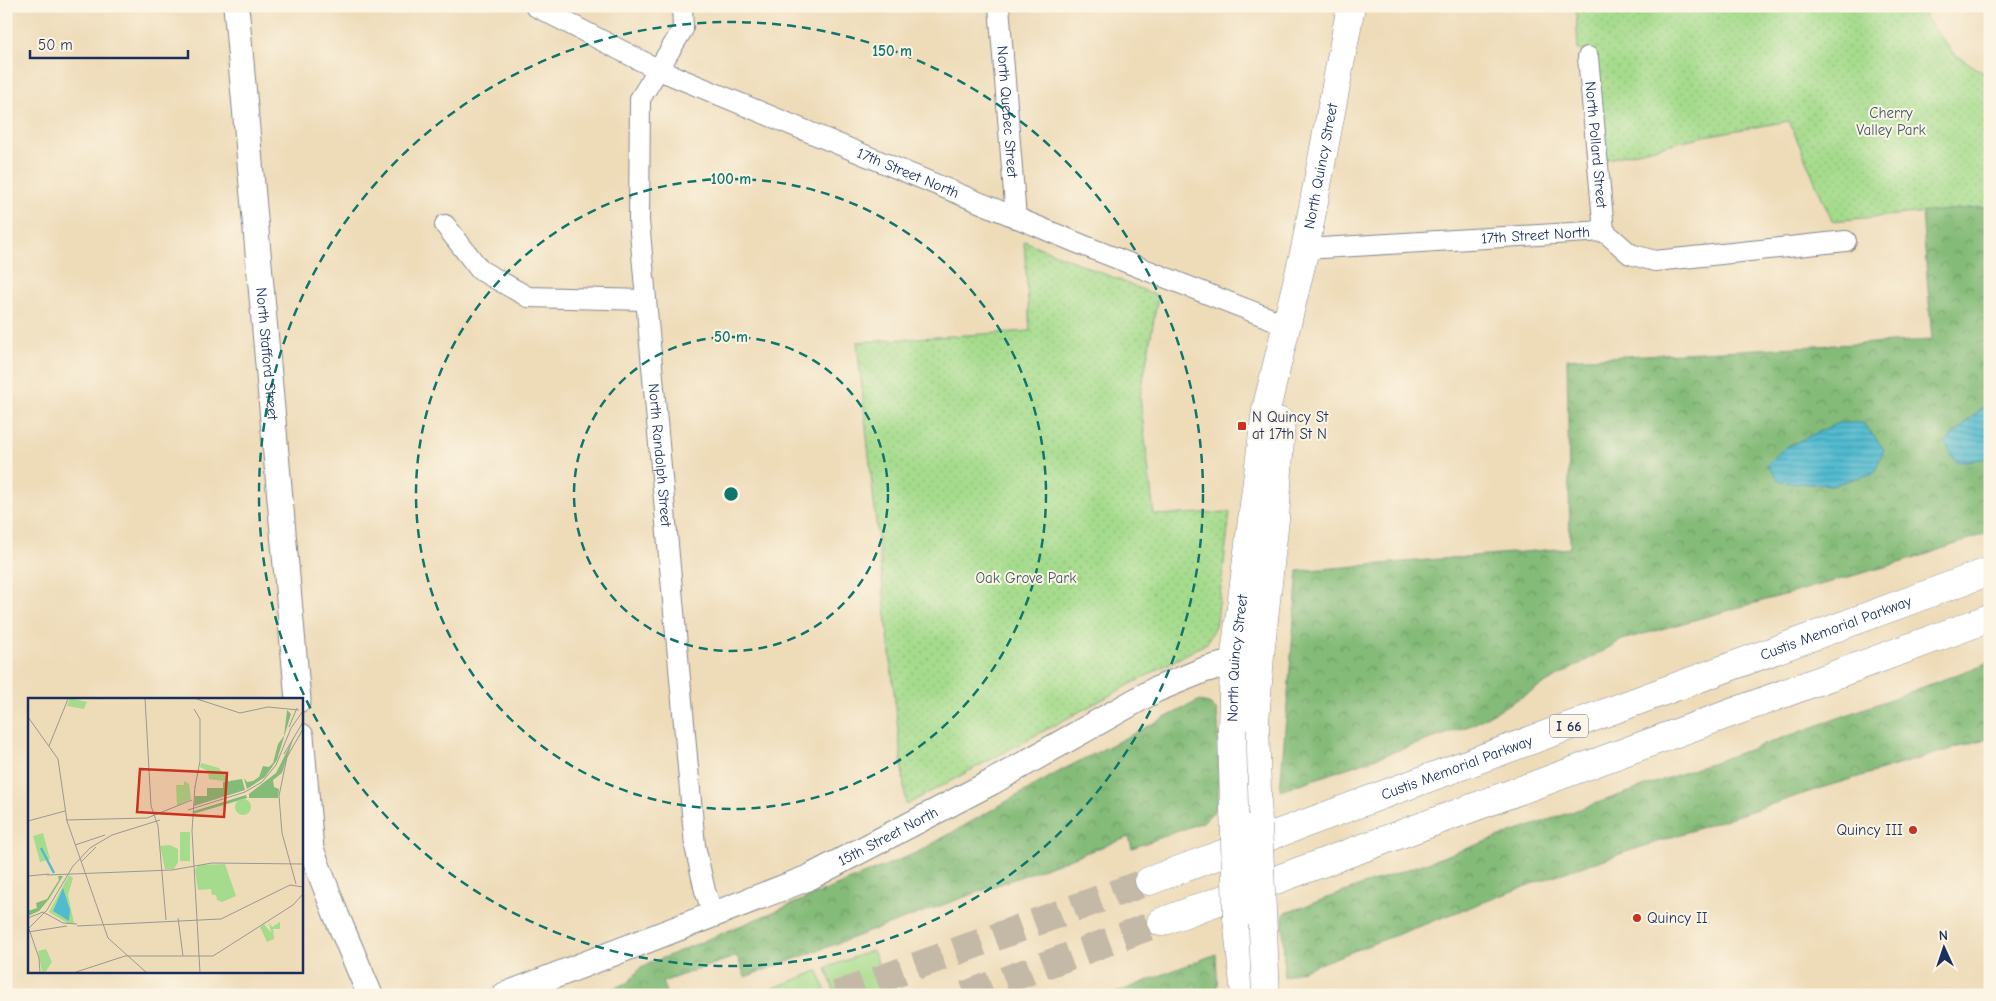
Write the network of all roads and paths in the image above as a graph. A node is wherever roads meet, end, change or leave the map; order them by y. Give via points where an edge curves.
1 (236, 6) edge
2 (535, 6) edge
3 (682, 6) edge
4 (999, 6) edge
5 (1351, 6) edge
6 (1588, 57) dead end
7 (659, 70) junction
8 (1016, 218) junction
9 (445, 225) dead end
10 (1604, 231) junction
11 (1846, 241) dead end
12 (1305, 249) junction
13 (646, 300) junction
14 (1287, 326) junction
15 (1990, 571) edge
16 (1990, 618) edge
17 (1260, 655) junction
18 (1234, 662) junction
19 (298, 698) edge
20 (1244, 726) junction
21 (302, 747) edge
22 (1149, 881) tunnel mouth
23 (714, 915) junction
24 (1161, 922) tunnel mouth
25 (370, 995) edge
26 (505, 995) edge
27 (1245, 995) edge
28 (1266, 995) edge

1 - 19 street, North Stafford Street
2 - 7 street, 17th Street North
3 - 7 street, North Randolph Street via 684,30
4 - 8 street, North Quebec Street
5 - 12 main road, North Quincy Street
6 - 10 street, North Pollard Street
7 - 8 street, 17th Street North
7 - 13 street, North Randolph Street via 640,99 639,221
8 - 14 street, 17th Street North
9 - 13 street via 480,270 528,298
10 - 11 street, 17th Street North via 1630,254 1655,261
10 - 12 street, 17th Street North
12 - 14 main road, North Quincy Street
13 - 23 street, North Randolph Street via 695,846
14 - 17 main road, North Quincy Street via 1275,519
14 - 18 main road, North Quincy Street via 1266,410
15 - 22 main road, Custis Memorial Parkway / I 66
16 - 24 main road
17 - 18 street, 15th Street North
17 - 20 main road, North Quincy Street
18 - 20 main road, North Quincy Street
18 - 23 street, 15th Street North via 1155,690 992,782 808,878
20 - 27 main road, North Quincy Street, bridge via 1237,917
20 - 28 main road, North Quincy Street, bridge
21 - 25 street via 311,849
23 - 26 street, 15th Street North

